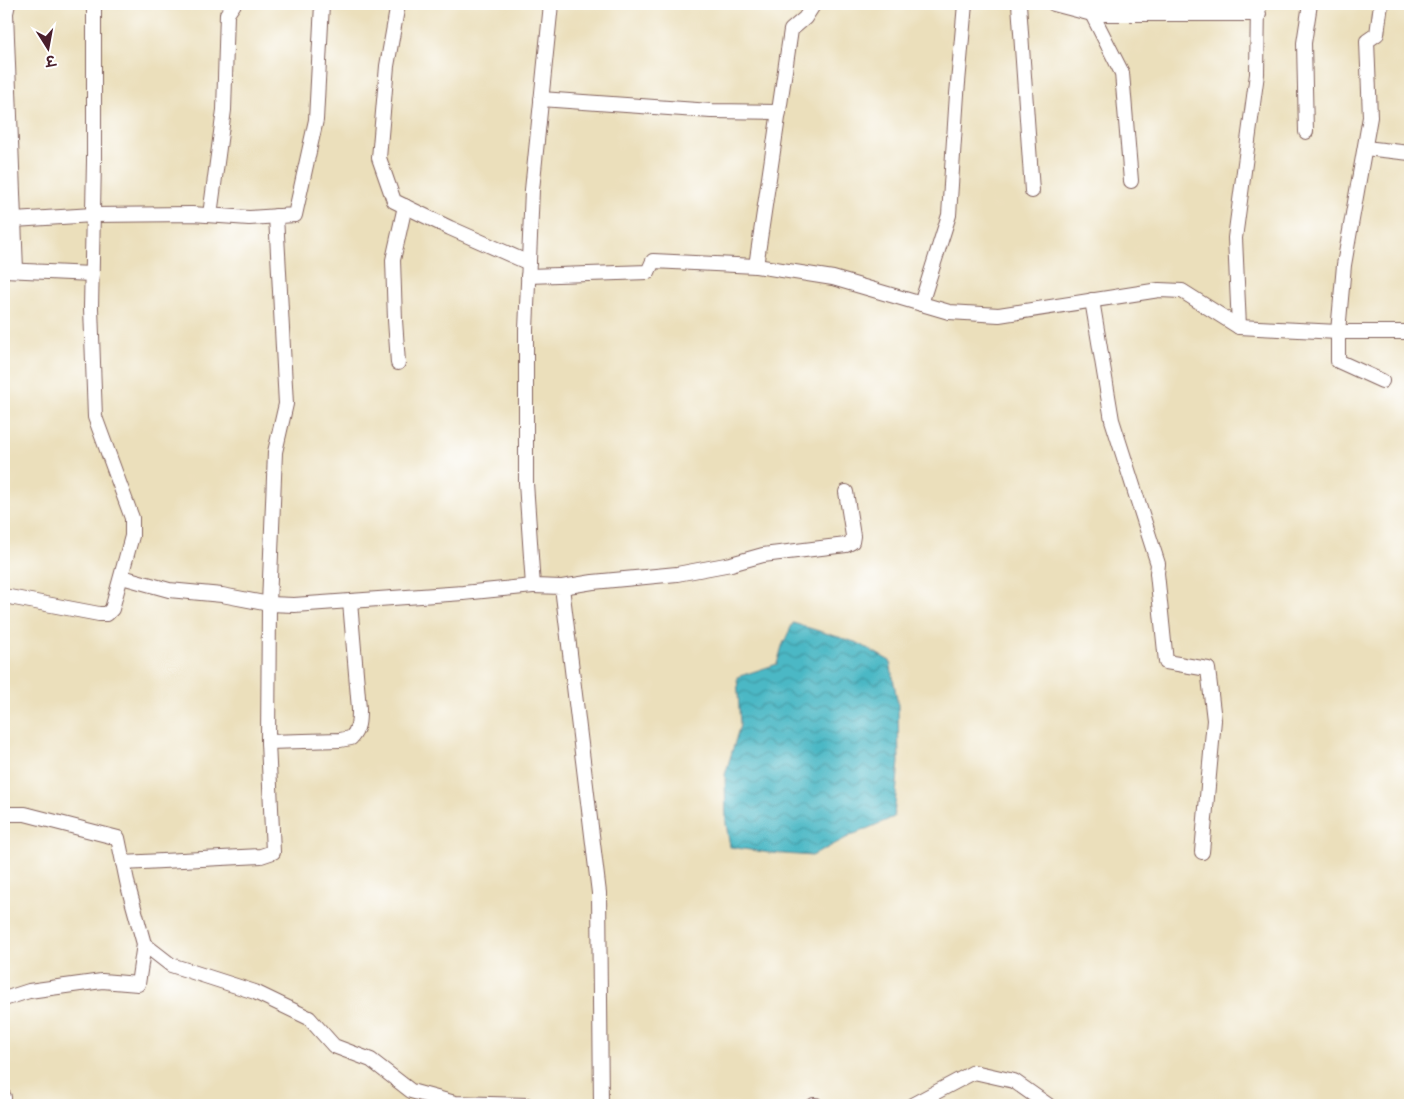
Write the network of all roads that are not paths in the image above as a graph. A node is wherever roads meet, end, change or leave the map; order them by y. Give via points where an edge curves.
1 (8, 4) edge
2 (94, 4) edge
3 (234, 4) edge
4 (322, 4) edge
5 (398, 4) edge
6 (551, 4) edge
7 (814, 4) edge
8 (966, 4) edge
9 (1019, 4) edge
10 (1054, 4) edge
11 (1310, 4) edge
12 (1381, 4) edge
13 (1092, 9) edge
14 (1258, 9) edge
15 (541, 99) junction
16 (779, 112) junction
17 (1306, 132) dead end
18 (1365, 148) junction
19 (1410, 153) edge
20 (1131, 181) dead end
21 (1032, 191) dead end
22 (404, 206) junction
23 (93, 215) junction
24 (210, 215) junction
25 (276, 216) junction
26 (14, 220) junction
27 (756, 266) junction
28 (528, 269) junction
29 (10, 270) edge
30 (92, 274) junction
31 (1092, 300) junction
32 (921, 304) junction
33 (1238, 327) junction
34 (1338, 332) junction
35 (1410, 332) edge
36 (398, 363) dead end
37 (1382, 381) dead end
38 (846, 492) dead end
39 (122, 578) junction
40 (533, 586) junction
41 (562, 587) junction
42 (4, 596) edge
43 (350, 602) junction
44 (268, 604) junction
45 (268, 742) junction
46 (4, 814) edge
47 (1202, 852) dead end
48 (123, 863) junction
49 (144, 944) junction
50 (4, 999) edge
51 (4, 1096) edge
52 (4, 1105) edge
53 (527, 1105) edge
54 (601, 1105) edge
55 (912, 1105) edge
56 (1048, 1105) edge

1 - 26 street
2 - 23 street
3 - 24 street via 227,14 224,110
4 - 25 street via 316,120 295,215
5 - 22 street via 387,66 379,158 394,201
6 - 15 street
7 - 16 street via 805,18 791,30
8 - 32 street via 956,94 949,215
9 - 21 street
10 - 13 street
11 - 17 street via 1304,43
12 - 18 street via 1377,34 1366,41 1370,117
13 - 14 street
13 - 20 street via 1122,73
14 - 33 street via 1257,74 1236,238
15 - 16 street via 711,111
15 - 28 street
16 - 27 street
18 - 19 street
18 - 34 street via 1344,265
22 - 28 street
22 - 36 street via 393,260
23 - 24 street
23 - 26 street
23 - 30 street
24 - 25 street
25 - 44 street via 286,404 275,452
26 - 29 street
27 - 28 street via 653,261 648,272
27 - 32 street via 833,278
28 - 40 street via 526,483
29 - 30 street
30 - 39 street via 95,417 132,518 132,536
31 - 32 street via 999,314 949,312
31 - 33 street via 1159,290 1182,290
31 - 47 street via 1112,420 1158,564 1166,662 1208,669 1214,720
33 - 34 street
34 - 35 street
34 - 37 street via 1338,361
38 - 41 street via 852,542 846,545 763,555 685,572
39 - 42 street via 112,609 107,614
39 - 44 street via 169,590
40 - 41 street
40 - 43 street
41 - 54 street via 599,893
43 - 44 street
43 - 45 street via 358,709 356,732 351,738 340,740
44 - 45 street
45 - 48 street via 272,852 261,856
46 - 48 street via 24,814 118,838
48 - 49 street
49 - 50 street via 138,984 102,981 30,990
49 - 53 street via 171,965 255,992 309,1018 334,1046 372,1060 411,1091 455,1103
51 - 52 street
55 - 56 street via 974,1072 1014,1081

